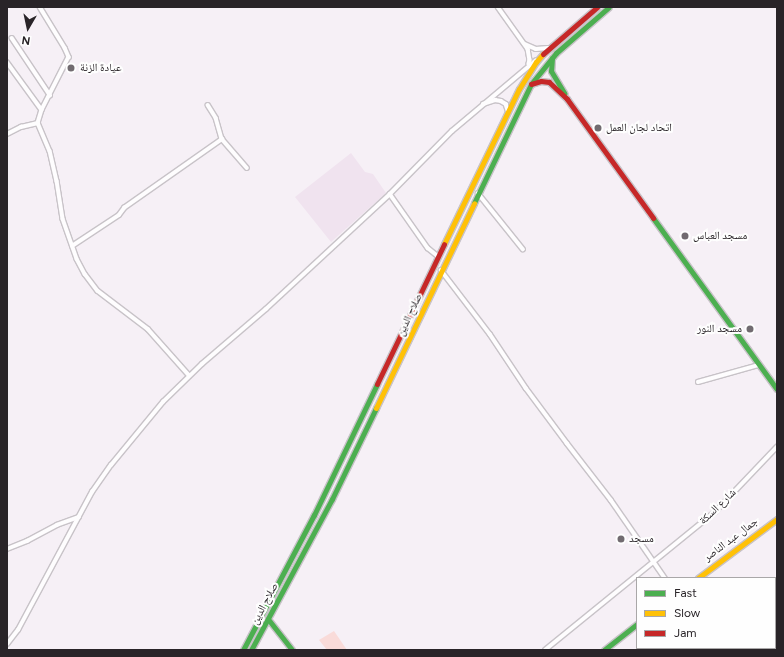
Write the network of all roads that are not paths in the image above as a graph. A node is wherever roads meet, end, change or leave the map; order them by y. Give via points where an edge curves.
1 (40, 7) edge
2 (498, 7) edge
3 (597, 7) edge
4 (609, 7) edge
5 (12, 38) dead end
6 (524, 43) junction
7 (550, 47) junction
8 (541, 56) junction
9 (552, 57) junction
10 (7, 62) edge
11 (527, 66) junction
12 (532, 84) junction
13 (50, 95) junction
14 (567, 99) junction
15 (208, 105) dead end
16 (479, 106) junction
17 (42, 110) junction
18 (508, 110) junction
19 (38, 123) junction
20 (7, 134) edge
21 (222, 139) junction
22 (247, 168) dead end
23 (478, 193) junction
24 (390, 194) junction
25 (72, 246) junction
26 (523, 249) dead end
27 (438, 256) junction
28 (441, 270) junction
29 (759, 365) junction
30 (383, 372) junction
31 (189, 376) junction
32 (391, 377) junction
33 (698, 382) dead end
34 (777, 389) edge
35 (777, 447) edge
36 (324, 494) junction
37 (332, 499) junction
38 (79, 517) junction
39 (777, 519) edge
40 (7, 549) edge
41 (654, 563) junction
42 (636, 577) edge
43 (636, 577) edge
44 (664, 577) edge
45 (699, 577) edge
46 (268, 619) junction
47 (636, 625) edge
48 (7, 644) edge
49 (244, 650) edge
50 (251, 650) edge
51 (292, 650) edge
52 (545, 650) edge
53 (604, 650) edge

1 - 13 street via 69,57
2 - 6 street
3 - 7 main road, صلاح الدين
4 - 9 main road, صلاح الدين
5 - 13 street
6 - 7 street via 536,49
6 - 11 street via 530,55
7 - 8 main road, صلاح الدين
8 - 11 street
8 - 18 main road, صلاح الدين
9 - 12 main road, صلاح الدين
9 - 14 main road via 551,71
10 - 17 street
11 - 16 street
12 - 14 main road via 548,82
12 - 23 main road, صلاح الدين
13 - 17 street
14 - 29 main road
15 - 21 street via 216,118
16 - 18 street via 498,100 506,104
16 - 24 street
17 - 19 street
18 - 27 main road, صلاح الدين
19 - 20 street
19 - 25 street via 55,169 63,219
21 - 22 street
21 - 25 street via 124,208 114,219
23 - 26 street
23 - 28 main road, صلاح الدين
24 - 27 street via 428,248
24 - 31 street via 261,314
25 - 31 street via 84,274 98,291 148,329
27 - 30 main road, صلاح الدين
28 - 32 main road, صلاح الدين
28 - 41 street via 490,334 553,425 611,500
29 - 33 street
29 - 34 main road
30 - 32 main road via 390,371
30 - 36 main road, صلاح الدين
31 - 38 street via 163,402 111,465 92,492
32 - 37 main road, صلاح الدين
35 - 41 street, شارع السكة via 715,512
36 - 37 main road via 328,500
36 - 49 main road, صلاح الدين
37 - 46 main road, صلاح الدين
38 - 40 street via 56,525
38 - 48 street via 18,630
39 - 45 main road, جمال عبد الناصر
41 - 43 street, شارع السكة
41 - 44 street
42 - 52 street, شارع السكة
46 - 50 main road, صلاح الدين
46 - 51 main road
47 - 53 main road

